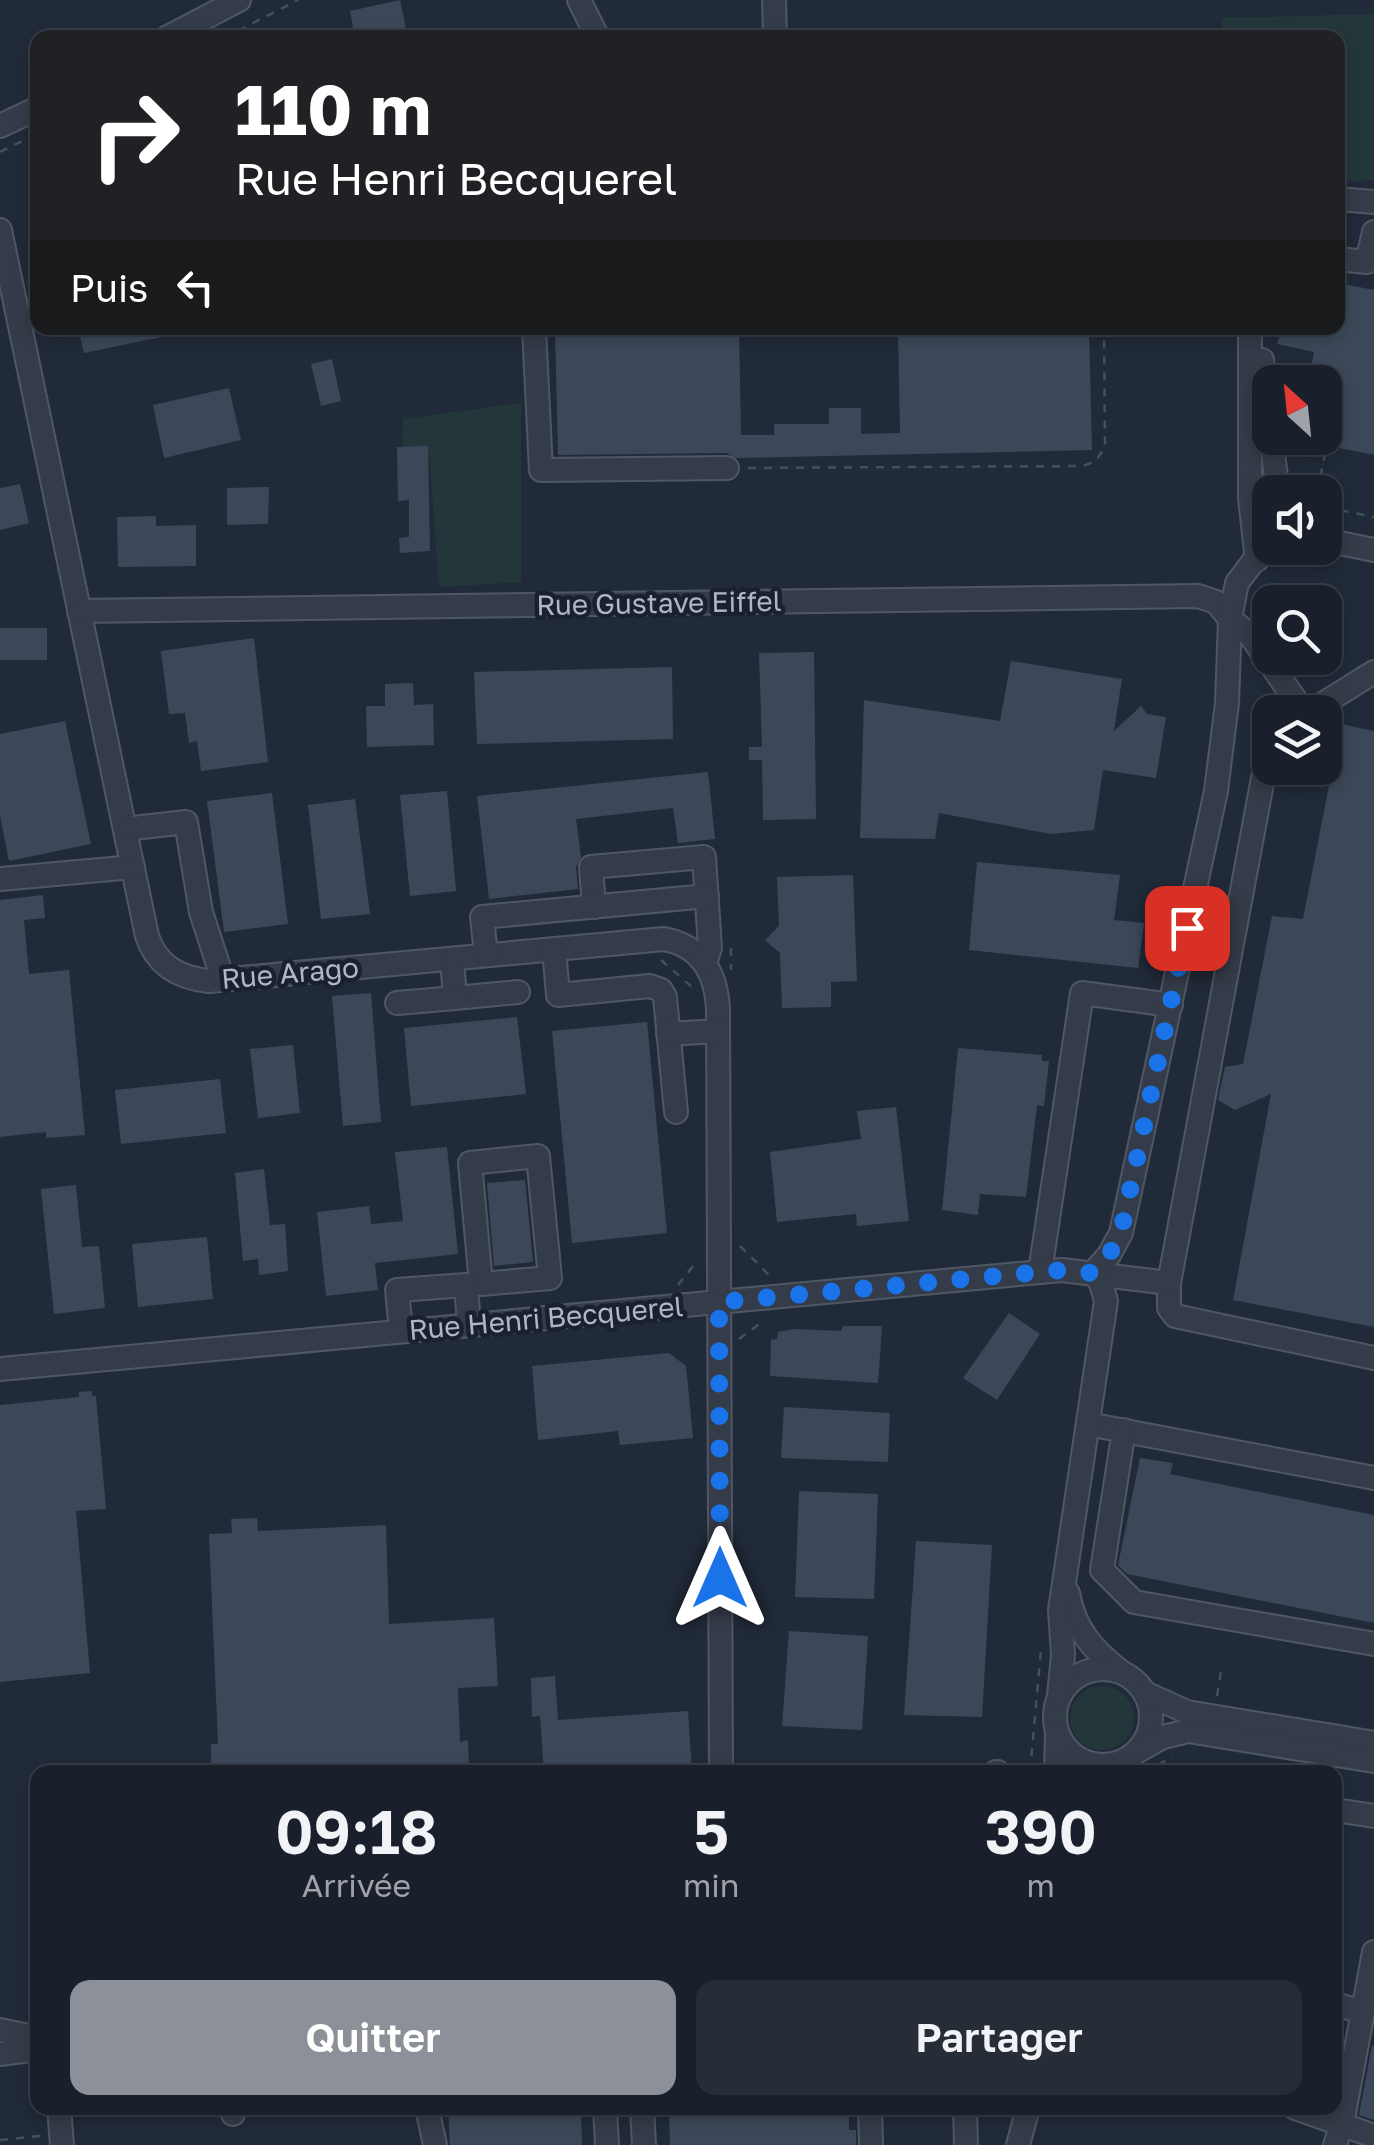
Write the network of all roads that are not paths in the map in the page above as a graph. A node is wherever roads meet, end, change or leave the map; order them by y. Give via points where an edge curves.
1 (239, 0) edge
2 (579, 0) edge
3 (774, 0) edge
4 (181, 30) edge
5 (594, 30) edge
6 (774, 30) edge
7 (30, 99) edge
8 (0, 112) edge
9 (30, 112) edge
10 (0, 126) edge
11 (1345, 200) edge
12 (1374, 202) edge
13 (0, 230) edge
14 (1374, 232) edge
15 (1345, 260) edge
16 (534, 335) edge
17 (1250, 335) edge
18 (1260, 335) edge
19 (1263, 365) edge
20 (727, 468) road end
21 (1252, 505) edge
22 (1342, 543) edge
23 (1374, 550) edge
24 (1252, 558) edge
25 (79, 610) junction
26 (1230, 619) junction
27 (1374, 672) edge
28 (1295, 695) edge
29 (1335, 695) edge
30 (1262, 785) edge
31 (125, 830) junction
32 (132, 867) junction
33 (0, 878) edge
34 (708, 896) junction
35 (594, 906) junction
36 (554, 949) junction
37 (486, 955) junction
38 (452, 958) junction
39 (705, 962) junction
40 (224, 980) junction
41 (518, 992) dead end
42 (455, 998) junction
43 (397, 1003) dead end
44 (1171, 1004) junction
45 (718, 1031) junction
46 (668, 1034) junction
47 (676, 1112) dead end
48 (1040, 1272) junction
49 (1093, 1273) junction
50 (512, 1281) junction
51 (1170, 1283) junction
52 (719, 1302) junction
53 (515, 1321) junction
54 (469, 1325) junction
55 (401, 1331) junction
56 (1374, 1358) edge
57 (0, 1368) edge
58 (1088, 1424) junction
59 (1124, 1430) junction
60 (1374, 1478) edge
61 (1068, 1575) junction
62 (1374, 1644) edge
63 (1124, 1674) junction
64 (1145, 1693) junction
65 (1059, 1696) junction
66 (1057, 1733) junction
67 (1374, 1744) edge
68 (1374, 1761) edge
69 (1116, 1763) edge
70 (720, 1765) edge
71 (1056, 1765) edge
72 (1098, 1765) edge
73 (1342, 1811) edge
74 (1374, 1816) edge
75 (1374, 1952) edge
76 (1342, 2006) edge
77 (1363, 2012) junction
78 (0, 2030) edge
79 (30, 2036) edge
80 (30, 2051) edge
81 (0, 2054) edge
82 (1342, 2114) edge
83 (429, 2115) edge
84 (605, 2115) edge
85 (642, 2115) edge
86 (870, 2115) edge
87 (965, 2115) edge
88 (1026, 2115) edge
89 (1306, 2115) edge
90 (1338, 2134) edge
91 (1374, 2136) edge
92 (435, 2145) edge
93 (606, 2145) edge
94 (644, 2145) edge
95 (872, 2145) edge
96 (966, 2145) edge
97 (1018, 2145) edge

1 - 4 street
2 - 5 street
3 - 6 street
7 - 8 street
9 - 10 street
11 - 12 street
13 - 25 street, Rue Arago
14 - 15 street via 1367,262
16 - 20 street via 541,470
17 - 21 street
18 - 19 street
22 - 23 street
24 - 26 street via 1237,583
25 - 26 street, Rue Gustave Eiffel via 1186,596 1216,602
25 - 31 street, Rue Arago
26 - 28 street, Rue Gustave Eiffel
26 - 44 street via 1219,770
27 - 29 street
30 - 51 street
31 - 32 street, Rue Arago
31 - 40 street via 186,822 201,912
32 - 33 street
32 - 40 street, Rue Arago via 147,936 162,962 183,976
34 - 35 street
34 - 35 street via 704,857 591,868
34 - 39 street
35 - 37 street via 482,917
36 - 37 street, Rue Arago
36 - 39 street, Rue Arago via 664,940 692,949
36 - 46 street via 558,995 658,987
37 - 38 street, Rue Arago
38 - 40 street, Rue Arago
38 - 42 street
39 - 45 street via 716,985
41 - 42 street
42 - 43 street
44 - 48 street via 1082,992
44 - 49 street via 1121,1232
45 - 46 street
45 - 52 street
46 - 47 street
48 - 49 street, Rue Henri Becquerel
48 - 52 street, Rue Henri Becquerel
49 - 51 street, Rue Henri Becquerel
49 - 58 street via 1106,1302
50 - 50 street via 481,1284 470,1163 538,1156 550,1278
50 - 53 street
51 - 56 street via 1175,1316
52 - 53 street, Rue Henri Becquerel
52 - 70 street
53 - 54 street, Rue Henri Becquerel
54 - 55 street, Rue Henri Becquerel
54 - 55 street via 466,1285 397,1290
55 - 57 street, Rue Henri Becquerel
58 - 59 street
58 - 61 street
59 - 60 street
59 - 62 street via 1102,1570 1134,1602
61 - 63 street via 1079,1630
61 - 65 street via 1060,1610
63 - 64 street
63 - 65 street via 1087,1672
64 - 67 street via 1187,1712
64 - 69 street via 1151,1721 1144,1742
65 - 66 street
66 - 71 street
66 - 72 street via 1068,1750
68 - 69 street via 1188,1732 1163,1737
73 - 74 street
75 - 77 street
76 - 77 street
77 - 82 street
78 - 79 street
80 - 81 street
83 - 92 street
84 - 93 street
85 - 94 street
86 - 95 street
87 - 96 street
88 - 97 street
89 - 90 street
90 - 91 street

